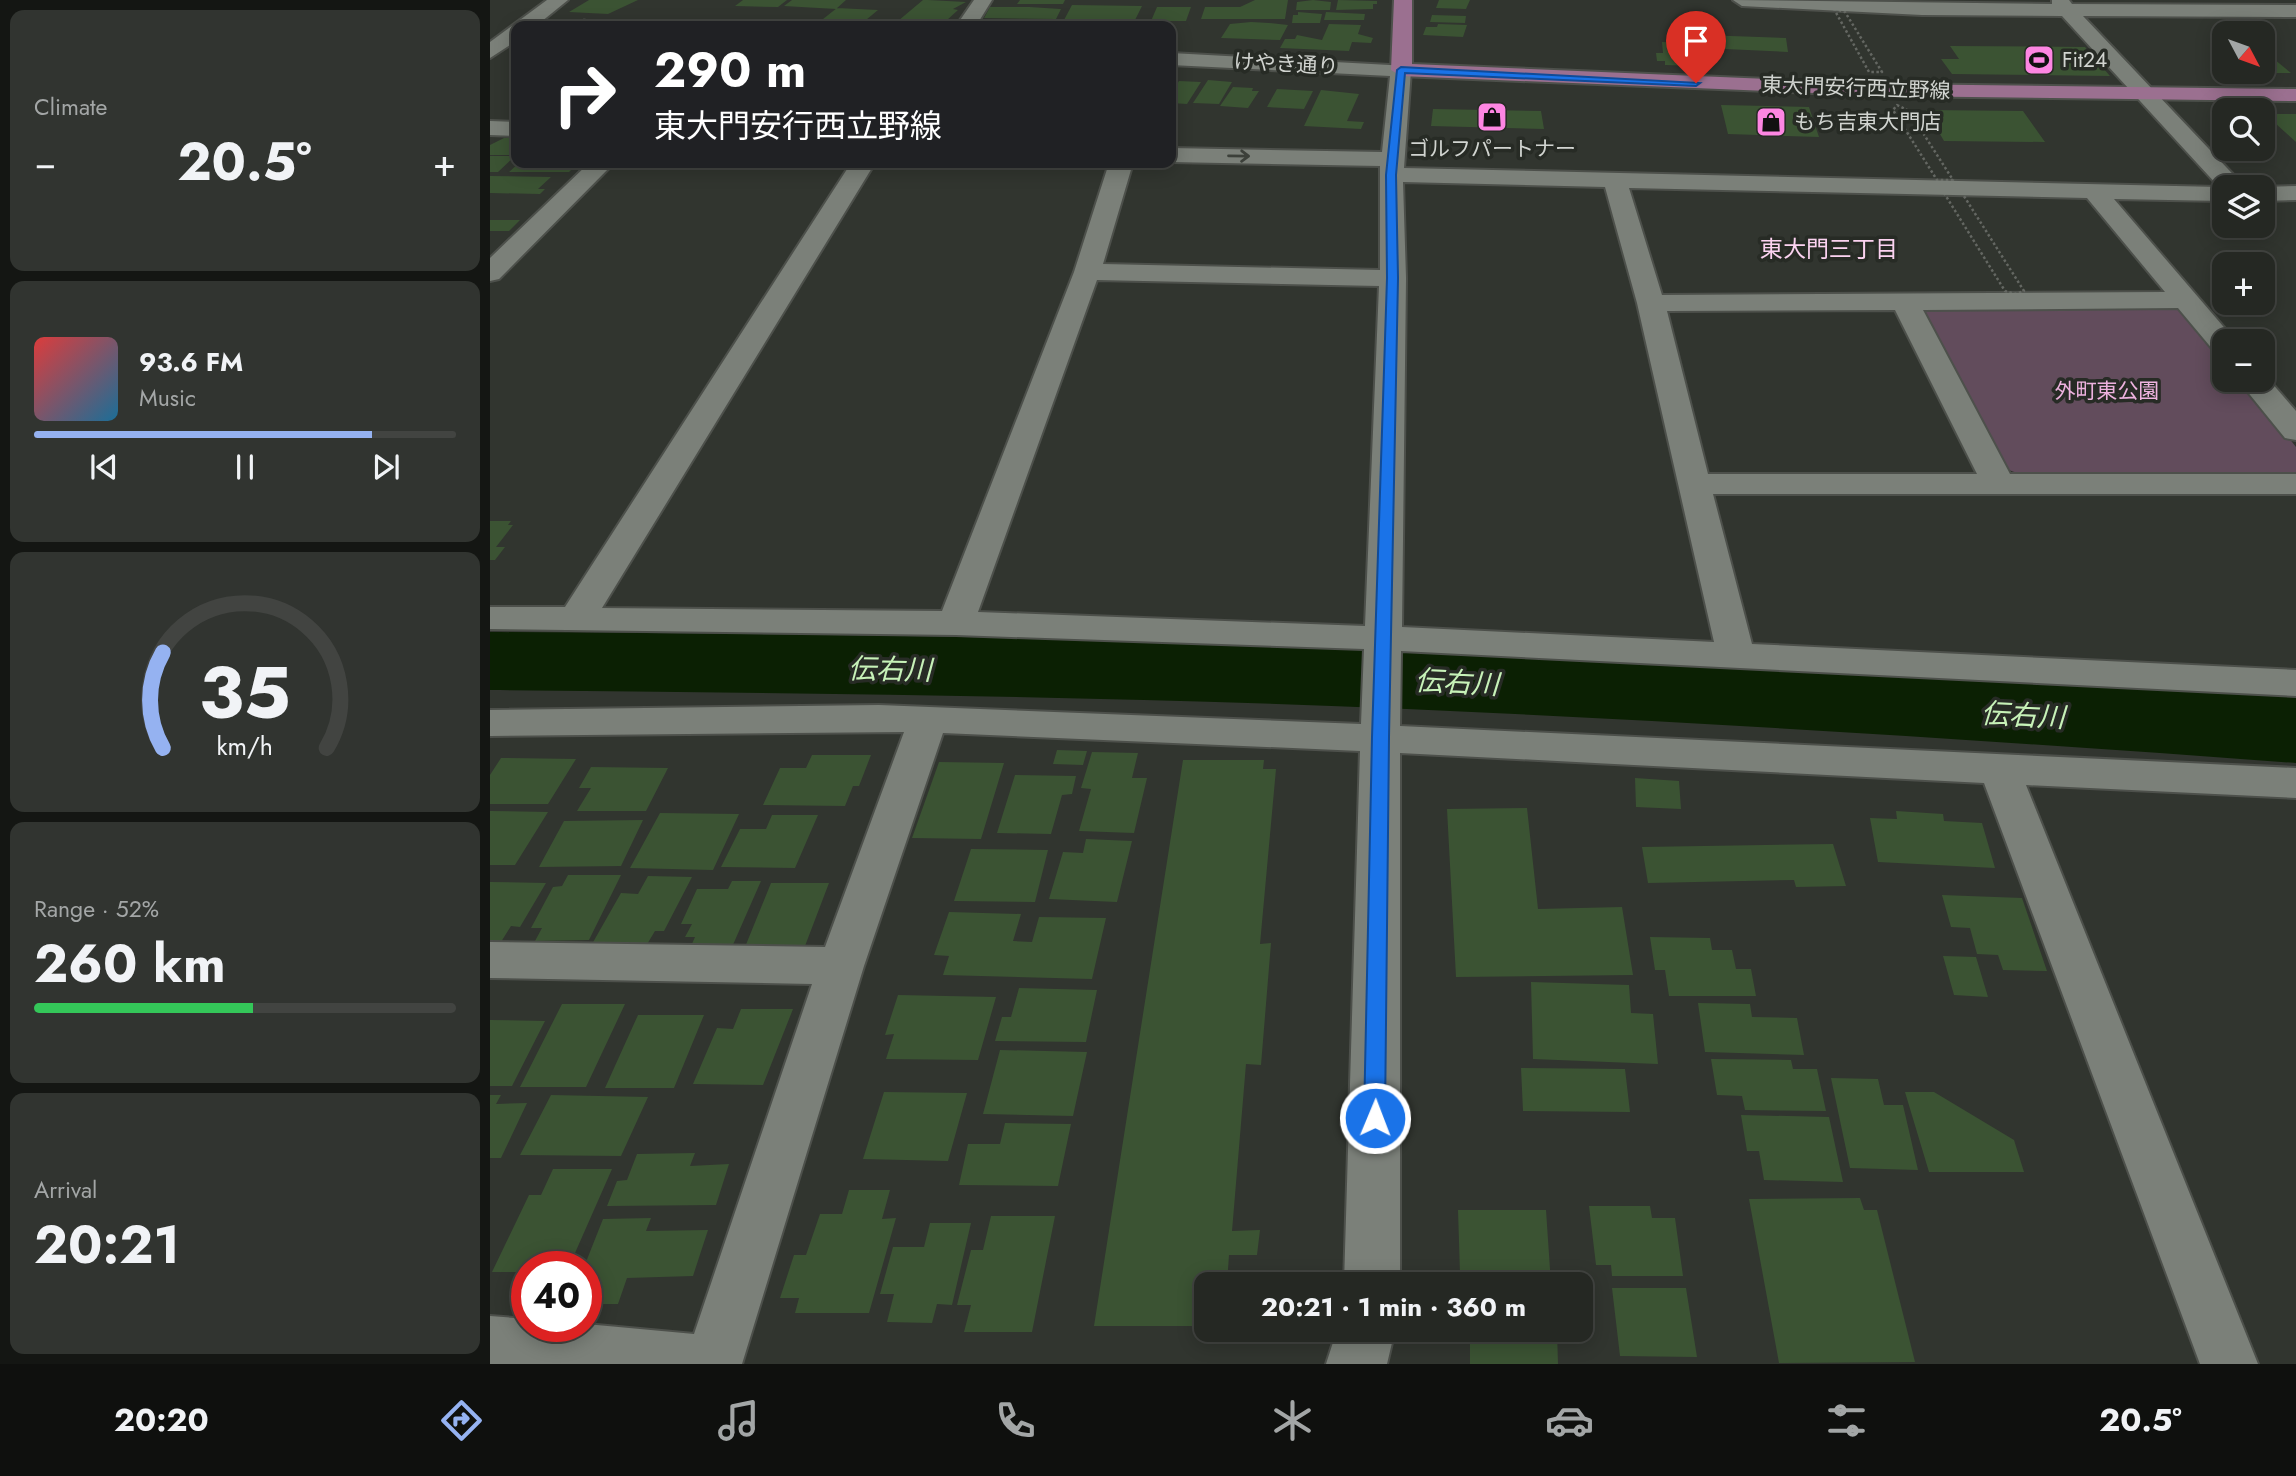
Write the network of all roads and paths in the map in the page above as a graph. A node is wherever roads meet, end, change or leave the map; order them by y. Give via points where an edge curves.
1 (559, 0) edge
2 (983, 0) edge
3 (1403, 0) edge
4 (1742, 0) edge
5 (2065, 6) edge
6 (1834, 9) dead end
7 (2296, 11) edge
8 (531, 21) edge
9 (968, 21) edge
10 (490, 25) edge
11 (511, 27) edge
12 (511, 36) edge
13 (490, 52) edge
14 (1176, 59) edge
15 (1401, 70) junction
16 (1877, 74) dead end
17 (2148, 95) junction
18 (2296, 95) edge
19 (490, 128) edge
20 (511, 129) edge
21 (1176, 155) edge
22 (1392, 167) junction
23 (597, 168) edge
24 (860, 168) edge
25 (1119, 168) edge
26 (2222, 175) edge
27 (1615, 180) junction
28 (1946, 181) joint
29 (2094, 191) junction
30 (2296, 193) edge
31 (2212, 194) edge
32 (2275, 194) edge
33 (1087, 272) junction
34 (490, 273) edge
35 (1393, 278) junction
36 (2015, 294) joint
37 (2187, 300) junction
38 (1905, 302) junction
39 (1651, 303) junction
40 (2212, 330) edge
41 (2263, 392) edge
42 (2296, 431) edge
43 (1695, 484) junction
44 (2296, 484) edge
45 (1999, 485) junction
46 (490, 618) edge
47 (575, 621) junction
48 (956, 623) junction
49 (1384, 645) junction
50 (1735, 653) junction
51 (2296, 683) edge
52 (928, 719) junction
53 (1381, 724) junction
54 (492, 726) edge
55 (2000, 771) junction
56 (2296, 783) edge
57 (490, 960) edge
58 (841, 966) junction
59 (1372, 1272) edge
60 (1364, 1342) edge
61 (490, 1344) edge
62 (710, 1364) edge
63 (1355, 1364) edge
64 (2229, 1364) edge

1 - 8 street
2 - 9 street
3 - 15 main road
4 - 5 street
5 - 7 street
5 - 17 street
6 - 16 path via 1868,72
10 - 11 street
12 - 13 street
14 - 15 street, けやき通り
15 - 17 main road, 東大門安行西立野線 via 1887,90
15 - 22 street
17 - 18 main road, 東大門安行西立野線
17 - 26 street
19 - 20 street
21 -> 22 street
22 - 27 street
22 - 35 street
23 - 34 street
24 - 47 street
25 - 33 street
27 - 29 street
27 - 39 street
28 - 28 path via 1937,180 1893,110 1897,105 1909,111 1953,180
29 - 31 street
29 - 37 street
30 - 32 street
33 - 35 street
33 - 48 street
35 - 49 street
36 - 36 path via 2005,291 1944,192 1962,193 2024,291
37 - 38 street
37 - 40 street
38 - 39 street
38 - 45 street
39 - 43 street
41 - 42 street
43 - 45 street
43 - 50 street
44 - 45 street
46 - 47 street
47 - 48 street
48 - 49 street
49 - 50 street
49 - 53 street
50 - 51 street
52 - 53 street
52 - 54 street
52 - 58 street
53 - 55 street
53 - 59 street
55 - 56 street
55 - 64 street
57 - 58 street
58 - 62 street
60 - 63 street
61 - 62 street

